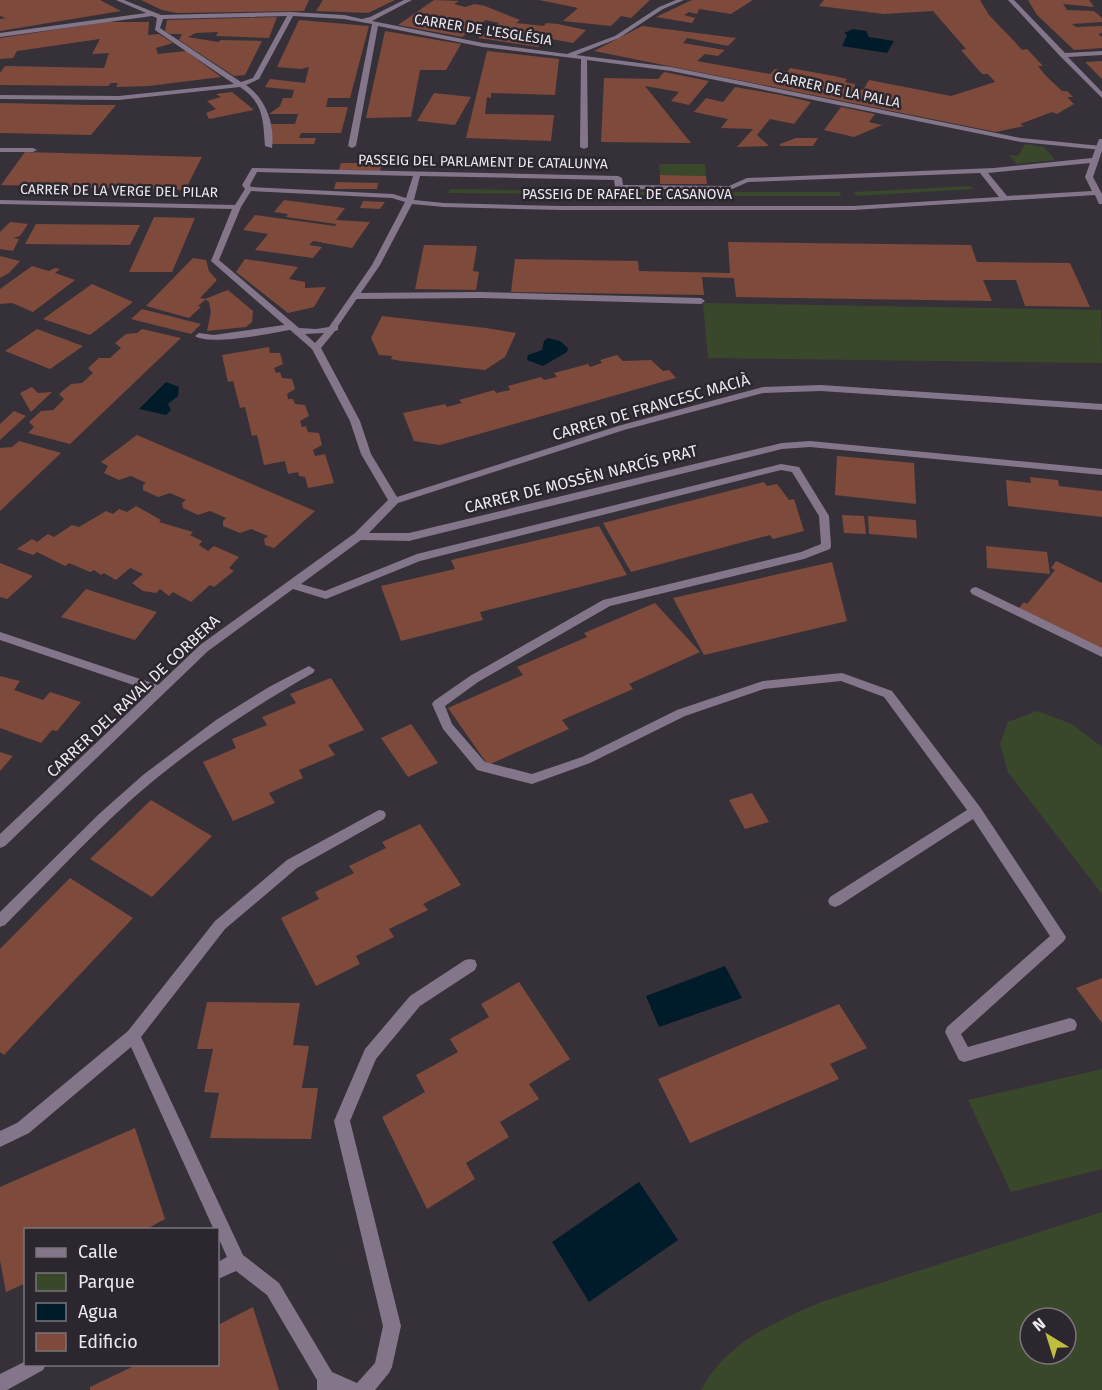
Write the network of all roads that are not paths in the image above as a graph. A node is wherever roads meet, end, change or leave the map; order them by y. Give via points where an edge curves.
1 (119, 0) edge
2 (409, 0) edge
3 (681, 0) edge
4 (1011, 0) edge
5 (291, 14) junction
6 (150, 15) junction
7 (160, 17) junction
8 (373, 21) junction
9 (0, 35) edge
10 (1102, 53) edge
11 (1062, 55) junction
12 (568, 56) junction
13 (584, 58) junction
14 (240, 85) junction
15 (1102, 96) edge
16 (0, 97) edge
17 (1101, 145) edge
18 (269, 146) dead end
19 (352, 146) dead end
20 (584, 147) dead end
21 (0, 150) edge
22 (33, 150) dead end
23 (1096, 160) junction
24 (983, 171) junction
25 (417, 174) junction
26 (249, 189) junction
27 (1097, 193) junction
28 (1006, 200) junction
29 (0, 202) edge
30 (411, 202) junction
31 (1102, 202) edge
32 (237, 207) junction
33 (355, 296) junction
34 (701, 301) dead end
35 (335, 328) junction
36 (295, 329) junction
37 (199, 336) dead end
38 (316, 348) junction
39 (1102, 407) edge
40 (1102, 472) edge
41 (394, 501) junction
42 (359, 536) junction
43 (292, 585) junction
44 (976, 591) dead end
45 (0, 636) edge
46 (1102, 653) edge
47 (309, 670) dead end
48 (160, 690) junction
49 (975, 811) junction
50 (379, 815) dead end
51 (0, 842) edge
52 (836, 901) dead end
53 (0, 921) edge
54 (470, 965) dead end
55 (1070, 1025) dead end
56 (133, 1036) junction
57 (0, 1139) edge
58 (237, 1261) junction
59 (219, 1270) edge
60 (35, 1366) edge
61 (0, 1384) edge
62 (326, 1384) edge
63 (352, 1390) edge
64 (363, 1390) edge

1 - 6 street
2 - 8 street
3 - 12 street, CARRER DE L'ESGLÉSIA via 661,8 617,37
4 - 11 street
5 - 7 street, CARRER DE L'ESGLÉSIA
5 - 8 street, CARRER DE L'ESGLÉSIA
5 - 14 street via 256,79
6 - 7 street, CARRER DE L'ESGLÉSIA
6 - 9 street
7 - 14 street via 157,29
8 - 12 street, CARRER DE L'ESGLÉSIA via 483,45
8 - 19 street
10 - 11 street
11 - 15 street
12 - 13 street, CARRER DE LA PALLA
13 - 17 street, CARRER DE LA PALLA via 671,69 1022,140
13 - 20 street
14 - 16 street via 120,98
14 - 18 street via 250,91 266,113
17 - 23 street
21 - 22 street
23 - 24 street, PASSEIG DEL PARLAMENT DE CATALUNYA
23 - 27 street via 1089,177
24 - 25 street, PASSEIG DEL PARLAMENT DE CATALUNYA via 747,180 730,188 619,188 618,178
24 - 28 street
25 - 26 street, PASSEIG DEL PARLAMENT DE CATALUNYA via 255,170 246,185
25 - 30 street
26 - 30 street, PASSEIG DE RAFAEL DE CASANOVA via 393,196
26 - 32 street
27 - 28 street, PASSEIG DE RAFAEL DE CASANOVA
27 - 31 street
28 - 30 street, PASSEIG DE RAFAEL DE CASANOVA via 853,208 561,208
29 - 32 street, CARRER DE LA VERGE DEL PILAR
30 - 33 street
32 - 36 street via 214,261
33 - 34 street
33 - 35 street
35 - 36 street via 316,332
35 - 38 street
36 - 37 street via 214,338
36 - 38 street
38 - 41 street via 355,421 366,454
39 - 41 street, CARRER DE FRANCESC MACIÀ via 832,388 764,390 643,422
40 - 42 street, CARRER DE MOSSÈN NARCÍS PRAT via 810,444 782,446 409,537
41 - 42 street, CARRER DEL RAVAL DE CORBERA
42 - 43 street, CARRER DEL RAVAL DE CORBERA
43 - 48 street, CARRER DEL RAVAL DE CORBERA via 223,632
43 - 49 street via 326,595 417,558 781,467 795,469 824,516 826,546 804,555 607,603 438,704 447,726 481,766 532,779 586,760 681,713 763,685 842,676 888,694
44 - 46 street
45 - 48 street
47 - 53 street via 249,704 169,760
48 - 51 street, CARRER DEL RAVAL DE CORBERA
49 - 52 street
49 - 55 street via 1059,937 952,1032 964,1055
50 - 56 street via 292,864 220,925
54 - 64 street via 416,1001 370,1054 342,1120 392,1326 383,1367
56 - 57 street via 23,1128
56 - 58 street
58 - 59 street
58 - 62 street via 273,1289
60 - 61 street
62 - 63 street

